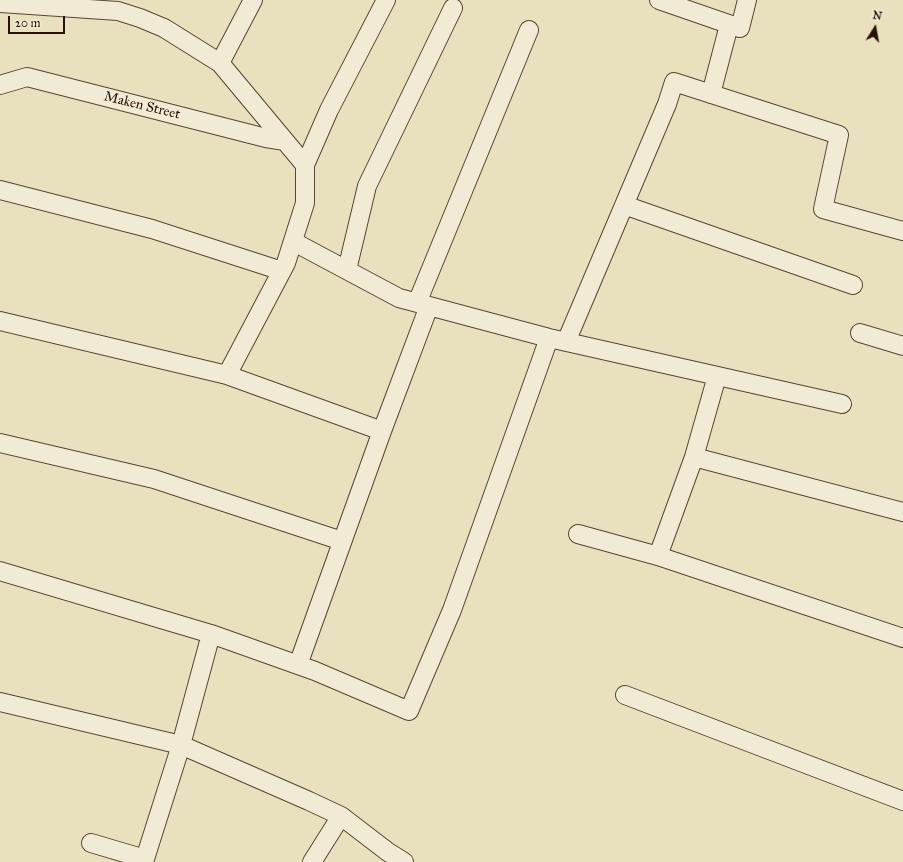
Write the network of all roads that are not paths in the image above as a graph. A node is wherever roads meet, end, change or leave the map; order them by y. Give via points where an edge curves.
1 (253, 0) edge
2 (386, 0) edge
3 (659, 0) edge
4 (747, 0) edge
5 (0, 3) edge
6 (454, 8) dead end
7 (729, 25) junction
8 (529, 30) dead end
9 (220, 63) junction
10 (0, 85) edge
11 (711, 94) junction
12 (285, 141) junction
13 (305, 165) junction
14 (0, 190) edge
15 (624, 205) junction
16 (903, 231) edge
17 (294, 242) junction
18 (347, 270) junction
19 (282, 271) junction
20 (853, 285) dead end
21 (423, 305) junction
22 (0, 321) edge
23 (860, 333) dead end
24 (558, 340) junction
25 (903, 346) edge
26 (227, 376) junction
27 (716, 376) junction
28 (842, 404) dead end
29 (382, 431) junction
30 (0, 443) edge
31 (694, 457) junction
32 (903, 512) edge
33 (578, 534) dead end
34 (342, 541) junction
35 (658, 556) junction
36 (0, 571) edge
37 (211, 634) junction
38 (903, 638) edge
39 (298, 665) junction
40 (626, 695) dead end
41 (0, 702) edge
42 (181, 745) junction
43 (903, 801) edge
44 (341, 816) junction
45 (91, 843) dead end
46 (145, 861) edge
47 (312, 862) edge
48 (404, 862) edge

1 - 9 street
2 - 13 street via 329,110
3 - 7 street
4 - 7 street via 740,28
5 - 9 street via 118,11 164,28
6 - 18 street via 367,186
7 - 11 street
8 - 21 street
9 - 12 street
10 - 12 street, Maken Street via 27,77
11 - 15 street via 674,82
11 - 16 street via 839,135 823,209
12 - 13 street
13 - 17 street via 305,202
14 - 19 street via 152,229
15 - 20 street
15 - 24 street
17 - 18 street
17 - 19 street
18 - 21 street via 399,298
19 - 26 street
21 - 24 street
21 - 29 street
22 - 26 street
23 - 25 street
24 - 27 street
24 - 39 street via 452,610 409,710
26 - 29 street
27 - 28 street
27 - 31 street
29 - 34 street
30 - 34 street via 154,479
31 - 32 street
31 - 35 street
33 - 35 street
34 - 39 street
35 - 38 street
36 - 37 street
37 - 39 street
37 - 42 street
40 - 43 street
41 - 42 street
42 - 44 street
42 - 46 street
44 - 47 street
44 - 48 street
45 - 46 street

